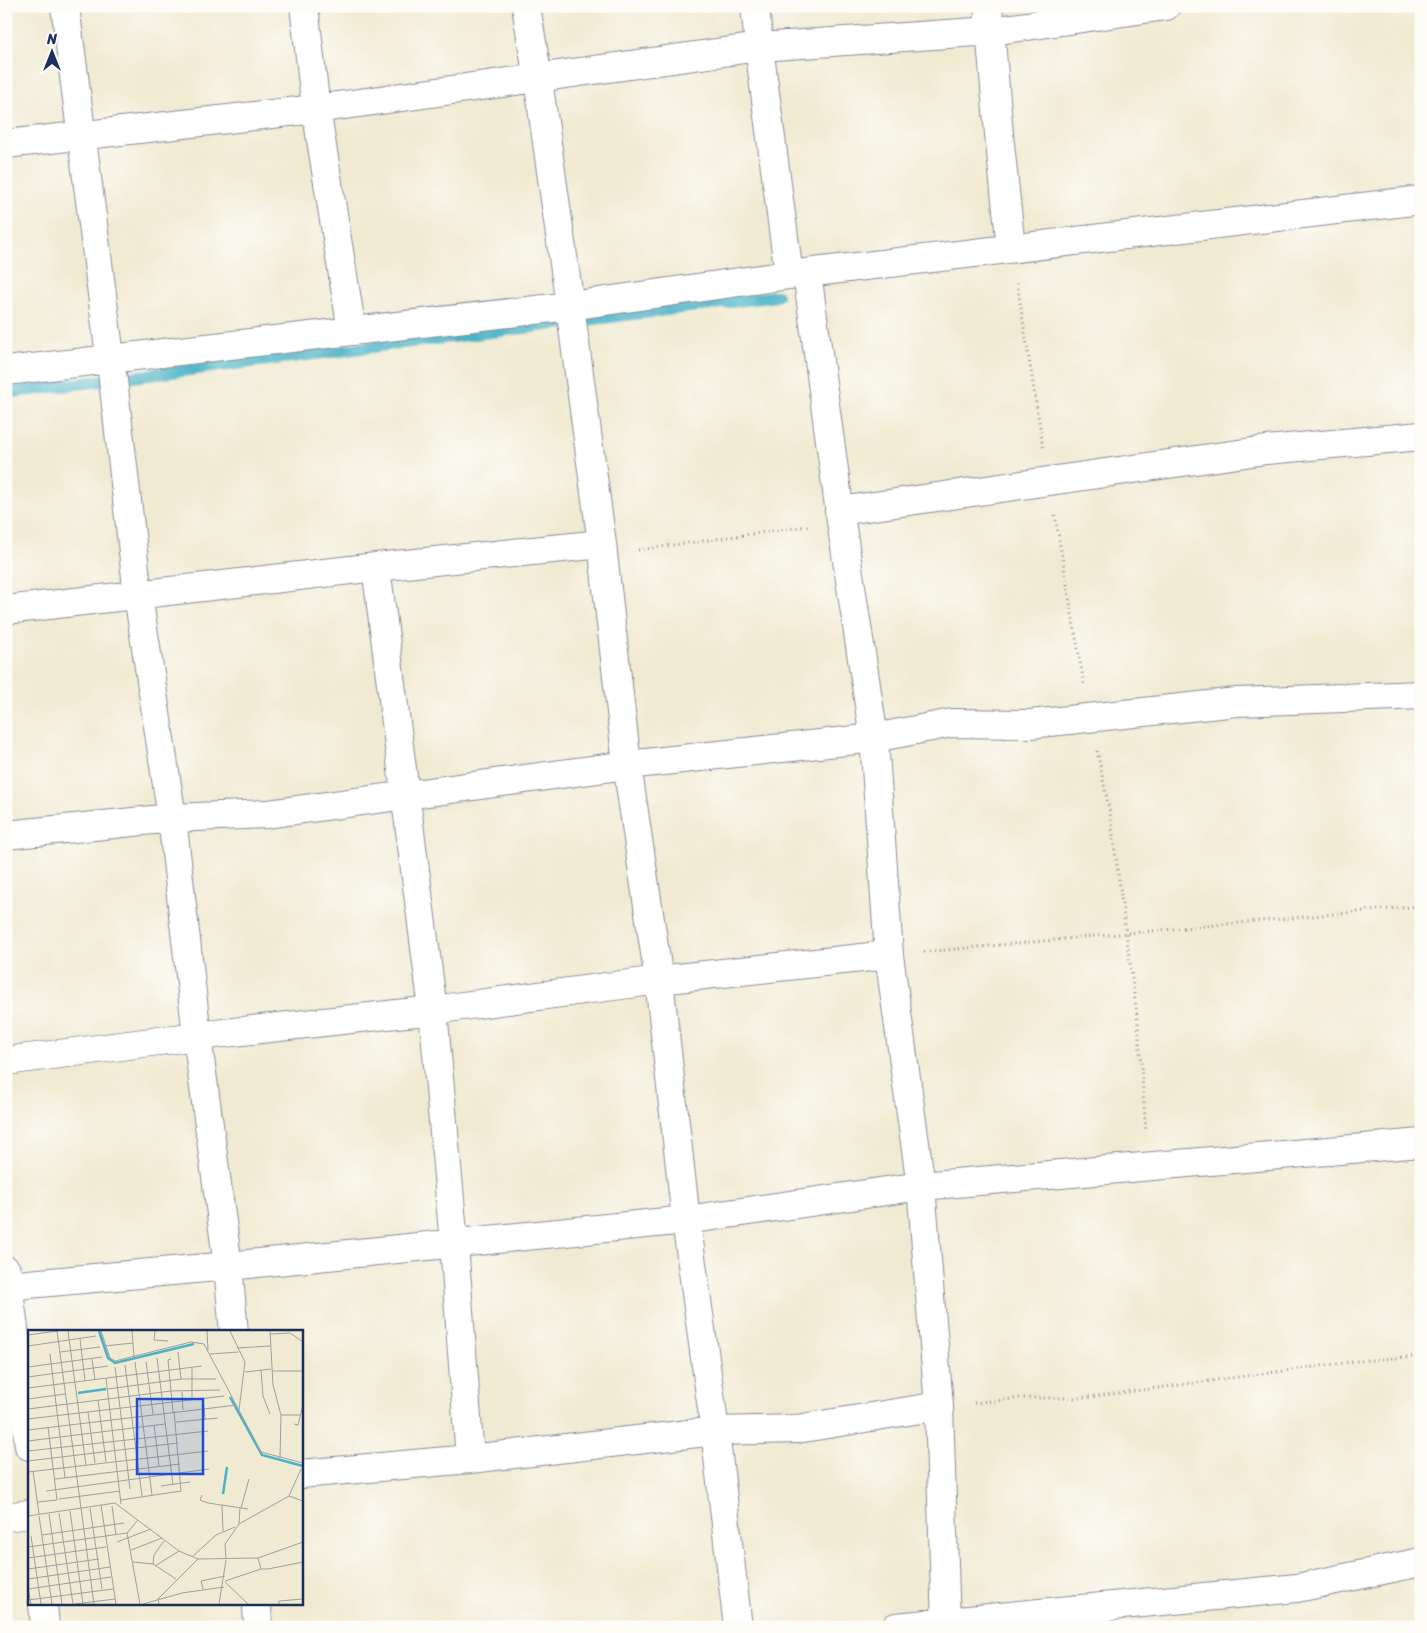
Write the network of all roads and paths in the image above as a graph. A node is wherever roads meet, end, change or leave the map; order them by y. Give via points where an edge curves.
1 (65, 6) edge
2 (304, 6) edge
3 (526, 6) edge
4 (755, 6) edge
5 (1166, 6) edge
6 (989, 19) edge
7 (759, 47) junction
8 (538, 79) junction
9 (316, 109) junction
10 (82, 136) junction
11 (6, 144) edge
12 (1421, 200) edge
13 (1011, 248) junction
14 (798, 274) junction
15 (570, 306) junction
16 (352, 331) junction
17 (111, 359) junction
18 (6, 371) edge
19 (1421, 436) edge
20 (840, 516) junction
21 (603, 549) junction
22 (376, 567) junction
23 (138, 595) junction
24 (6, 610) edge
25 (1421, 695) edge
26 (874, 738) junction
27 (627, 765) junction
28 (406, 794) junction
29 (172, 818) junction
30 (6, 835) edge
31 (1421, 906) edge
32 (889, 955) junction
33 (659, 980) junction
34 (432, 1010) junction
35 (197, 1036) junction
36 (6, 1061) edge
37 (1421, 1143) edge
38 (921, 1186) junction
39 (686, 1220) junction
40 (454, 1244) junction
41 (228, 1266) junction
42 (7, 1280) edge
43 (234, 1330) edge
44 (1421, 1356) edge
45 (939, 1406) junction
46 (715, 1432) junction
47 (28, 1437) edge
48 (470, 1459) junction
49 (302, 1474) edge
50 (28, 1514) edge
51 (6, 1517) edge
52 (1421, 1562) edge
53 (43, 1606) edge
54 (257, 1606) edge
55 (946, 1624) edge
56 (45, 1627) edge
57 (258, 1627) edge
58 (738, 1627) edge
59 (896, 1627) edge

1 - 10 street
2 - 9 street
3 - 8 street
4 - 7 street
5 - 6 street
6 - 7 street
6 - 13 street
7 - 8 street
7 - 14 street
8 - 9 street
8 - 15 street
9 - 10 street
9 - 16 street
10 - 11 street
10 - 17 street
12 - 13 street
13 - 14 street
14 - 15 street
14 - 20 street
15 - 16 street
15 - 21 street
16 - 17 street
17 - 18 street
17 - 23 street
19 - 20 street via 1266,450
20 - 21 path
20 - 26 street
21 - 22 street
21 - 27 street
22 - 23 street
22 - 28 street
23 - 24 street
23 - 29 street
25 - 26 street via 1237,702 1031,724 952,723
26 - 27 street
26 - 32 street
27 - 28 street
27 - 33 street
28 - 29 street via 267,814
28 - 34 street
29 - 30 street
29 - 35 street
31 - 32 path
32 - 33 street
32 - 38 street
33 - 34 street
33 - 39 street
34 - 35 street
34 - 40 street
35 - 36 street
35 - 41 street
37 - 38 street
38 - 39 street
38 - 45 street
39 - 40 street
39 - 46 street
40 - 41 street
40 - 48 street
41 - 42 street
41 - 43 street
42 - 47 street
44 - 45 path via 1358,1361 1082,1398 1022,1398
45 - 46 street via 797,1430
45 - 55 street
46 - 48 street
46 - 58 street
48 - 49 street
50 - 51 street
52 - 55 street via 1297,1588
53 - 56 street
54 - 57 street
55 - 59 street

